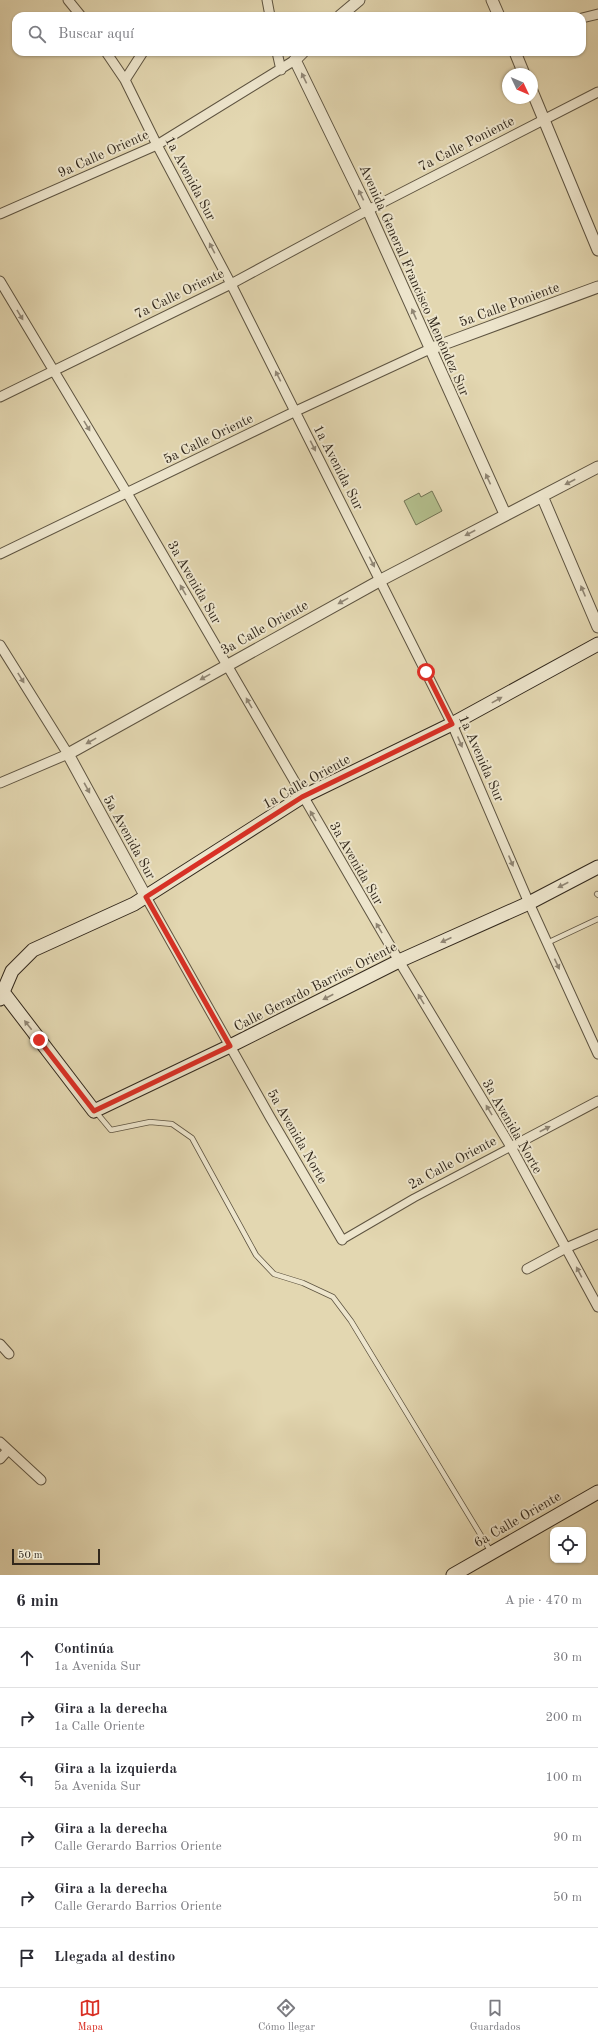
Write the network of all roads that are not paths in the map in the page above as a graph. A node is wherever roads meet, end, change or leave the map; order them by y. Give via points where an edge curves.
1 (68, 0) edge
2 (267, 0) edge
3 (358, 0) edge
4 (492, 0) edge
5 (78, 12) edge
6 (269, 12) edge
7 (344, 12) edge
8 (497, 12) edge
9 (598, 14) edge
10 (586, 17) edge
11 (109, 56) edge
12 (140, 56) edge
13 (279, 56) edge
14 (299, 56) edge
15 (517, 56) edge
16 (295, 60) junction
17 (522, 68) edge
18 (281, 70) junction
19 (125, 80) junction
20 (598, 92) edge
21 (538, 104) edge
22 (544, 118) junction
23 (157, 145) junction
24 (368, 210) junction
25 (0, 214) edge
26 (598, 250) edge
27 (0, 281) edge
28 (231, 284) junction
29 (597, 290) edge
30 (430, 349) junction
31 (54, 369) junction
32 (0, 397) edge
33 (296, 411) junction
34 (598, 467) edge
35 (127, 493) junction
36 (542, 496) junction
37 (505, 514) junction
38 (0, 554) edge
39 (381, 580) junction
40 (598, 627) edge
41 (0, 644) edge
42 (598, 644) edge
43 (227, 665) junction
44 (452, 724) junction
45 (68, 754) junction
46 (0, 783) edge
47 (302, 797) junction
48 (598, 868) edge
49 (146, 897) junction
50 (529, 903) junction
51 (598, 919) edge
52 (547, 942) junction
53 (399, 962) junction
54 (1, 995) edge
55 (230, 1046) junction
56 (598, 1054) edge
57 (598, 1101) edge
58 (94, 1111) junction
59 (511, 1147) junction
60 (598, 1234) edge
61 (342, 1240) joint
62 (566, 1248) junction
63 (527, 1269) dead end
64 (598, 1307) edge
65 (0, 1344) edge
66 (9, 1354) dead end
67 (0, 1442) edge
68 (8, 1450) junction
69 (0, 1459) edge
70 (41, 1480) dead end
71 (598, 1492) edge
72 (491, 1552) junction
73 (453, 1575) edge

1 - 5 street
2 - 6 street
3 - 7 street
4 - 8 street
9 - 10 street
11 - 19 street, 1a Avenida Sur
12 - 19 street
13 - 18 street
14 - 16 street
15 - 17 street
16 - 18 street, 9a Calle Oriente
24 -> 16 street, Avenida General Francisco Menéndez Sur
18 - 23 street, 9a Calle Oriente
19 - 23 street, 1a Avenida Sur
20 - 22 street, 7a Calle Poniente
21 - 22 street
22 - 24 street, 7a Calle Poniente
22 - 26 street
23 - 25 street, 9a Calle Oriente
28 -> 23 street, 1a Avenida Sur
24 - 28 street, 7a Calle Oriente
30 -> 24 street, Avenida General Francisco Menéndez Sur
27 -> 31 street, 3a Avenida Sur
28 - 31 street, 7a Calle Oriente
33 -> 28 street, 1a Avenida Sur
29 - 30 street, 5a Calle Poniente
30 - 33 street, 5a Calle Oriente
37 -> 30 street, Avenida General Francisco Menéndez Sur
31 - 32 street, 7a Calle Oriente
31 -> 35 street, 3a Avenida Sur
33 - 35 street, 5a Calle Oriente
33 -> 39 street, 1a Avenida Sur
34 -> 36 street, 3a Calle Oriente
35 - 38 street, 5a Calle Oriente
43 -> 35 street, 3a Avenida Sur
36 - 37 street, 3a Calle Oriente
40 -> 36 street
37 -> 39 street, 3a Calle Oriente
39 -> 43 street, 3a Calle Oriente
39 - 44 street, 1a Avenida Sur
41 -> 45 street, 5a Avenida Sur
44 -> 42 main road, 1a Calle Oriente
43 -> 45 street, 3a Calle Oriente
47 -> 43 street, 3a Avenida Sur
44 - 47 main road, 1a Calle Oriente
44 -> 50 street, 1a Avenida Sur
45 - 46 street, 3a Calle Oriente
45 -> 49 street, 5a Avenida Sur
47 - 49 main road, 1a Calle Oriente
53 -> 47 street, 3a Avenida Sur
48 -> 50 main road, Calle Gerardo Barrios Oriente
49 - 54 main road, 1a Calle Oriente via 33,950 12,971
49 - 55 street, 5a Avenida Sur
50 - 52 street, 1a Avenida Sur
50 -> 53 main road, Calle Gerardo Barrios Oriente
51 - 52 lane
52 -> 56 street, 1a Avenida Sur
53 -> 55 main road, Calle Gerardo Barrios Oriente
59 -> 53 street, 3a Avenida Norte
58 -> 54 main road
55 - 58 main road, Calle Gerardo Barrios Oriente
55 - 61 street, 5a Avenida Norte
59 -> 57 street, 2a Calle Oriente
58 - 72 lane via 111,1130 150,1122 172,1124 192,1138 256,1255 274,1274 303,1283 333,1297 352,1320
59 - 61 street, 2a Calle Oriente via 414,1198
59 - 62 street, 3a Avenida Norte
60 - 62 street
62 - 63 street
64 -> 62 street, 3a Avenida Norte
65 - 66 street
67 - 68 street
68 - 69 street
68 - 70 street
71 - 72 main road, 6a Calle Oriente
72 - 73 main road, 6a Calle Oriente

